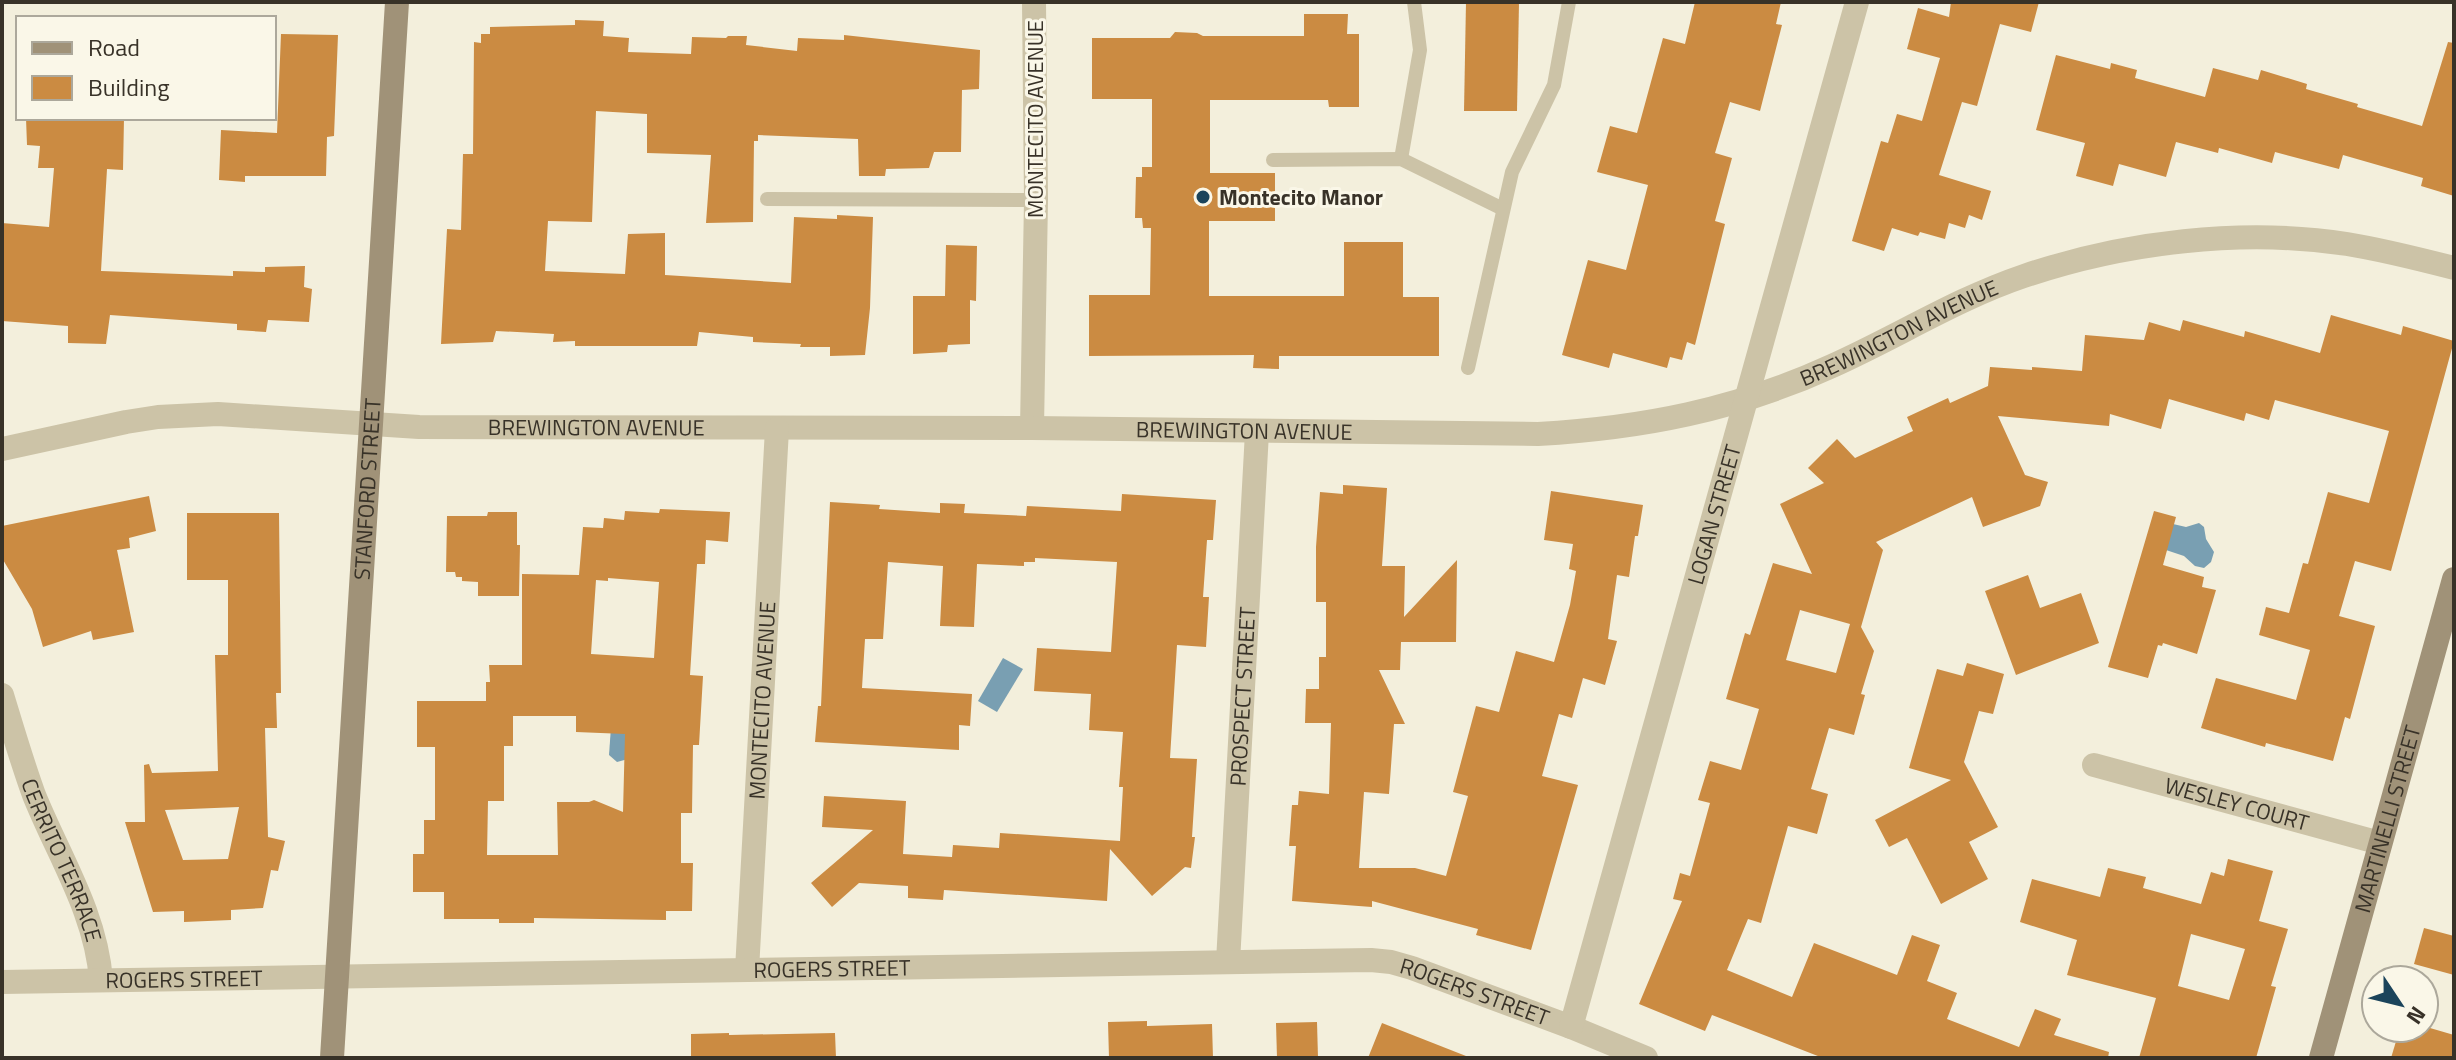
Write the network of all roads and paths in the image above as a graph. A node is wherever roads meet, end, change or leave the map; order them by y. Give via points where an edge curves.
1 (397, 2) edge
2 (1034, 2) edge
3 (1414, 2) edge
4 (1569, 2) edge
5 (1857, 2) edge
6 (1401, 159) junction
7 (1273, 160) dead end
8 (767, 199) dead end
9 (1036, 200) junction
10 (1503, 209) junction
11 (2454, 268) edge
12 (1468, 368) dead end
13 (1747, 399) junction
14 (370, 424) junction
15 (1032, 428) junction
16 (777, 429) junction
17 (1257, 432) junction
18 (2, 449) edge
19 (2454, 579) edge
20 (2, 695) edge
21 (2094, 765) dead end
22 (2380, 843) junction
23 (1228, 962) junction
24 (747, 970) junction
25 (337, 976) junction
26 (101, 980) junction
27 (2, 982) edge
28 (1571, 1027) junction
29 (332, 1058) edge
30 (1646, 1058) edge
31 (2321, 1058) edge

1 - 14 street, STANFORD STREET
2 - 9 street, MONTECITO AVENUE
3 - 6 lane via 1420,50
4 - 10 lane via 1554,85 1512,172
5 - 13 street, LOGAN STREET
6 - 7 lane
6 - 10 lane
8 - 9 lane
9 - 15 street, MONTECITO AVENUE
10 - 12 lane
11 - 13 street, BREWINGTON AVENUE via 2393,252 2296,239 2198,241 2100,255 1987,290 1834,366
13 - 17 street, BREWINGTON AVENUE via 1663,421 1598,430
13 - 28 street, LOGAN STREET
14 - 16 street, BREWINGTON AVENUE
14 - 18 street, BREWINGTON AVENUE via 187,415 126,422
14 - 25 street, STANFORD STREET
15 - 16 street, BREWINGTON AVENUE
15 - 17 street, BREWINGTON AVENUE
16 - 24 street, MONTECITO AVENUE
17 - 23 street, PROSPECT STREET
19 - 22 street, MARTINELLI STREET
20 - 26 street, CERRITO TERRACE via 35,796 89,917
21 - 22 street, WESLEY COURT
22 - 31 street, MARTINELLI STREET
23 - 24 street, ROGERS STREET
23 - 28 street, ROGERS STREET via 1391,962
24 - 25 street, ROGERS STREET
25 - 26 street, ROGERS STREET
25 - 29 street, STANFORD STREET
26 - 27 street, ROGERS STREET
28 - 30 street, ROGERS STREET

